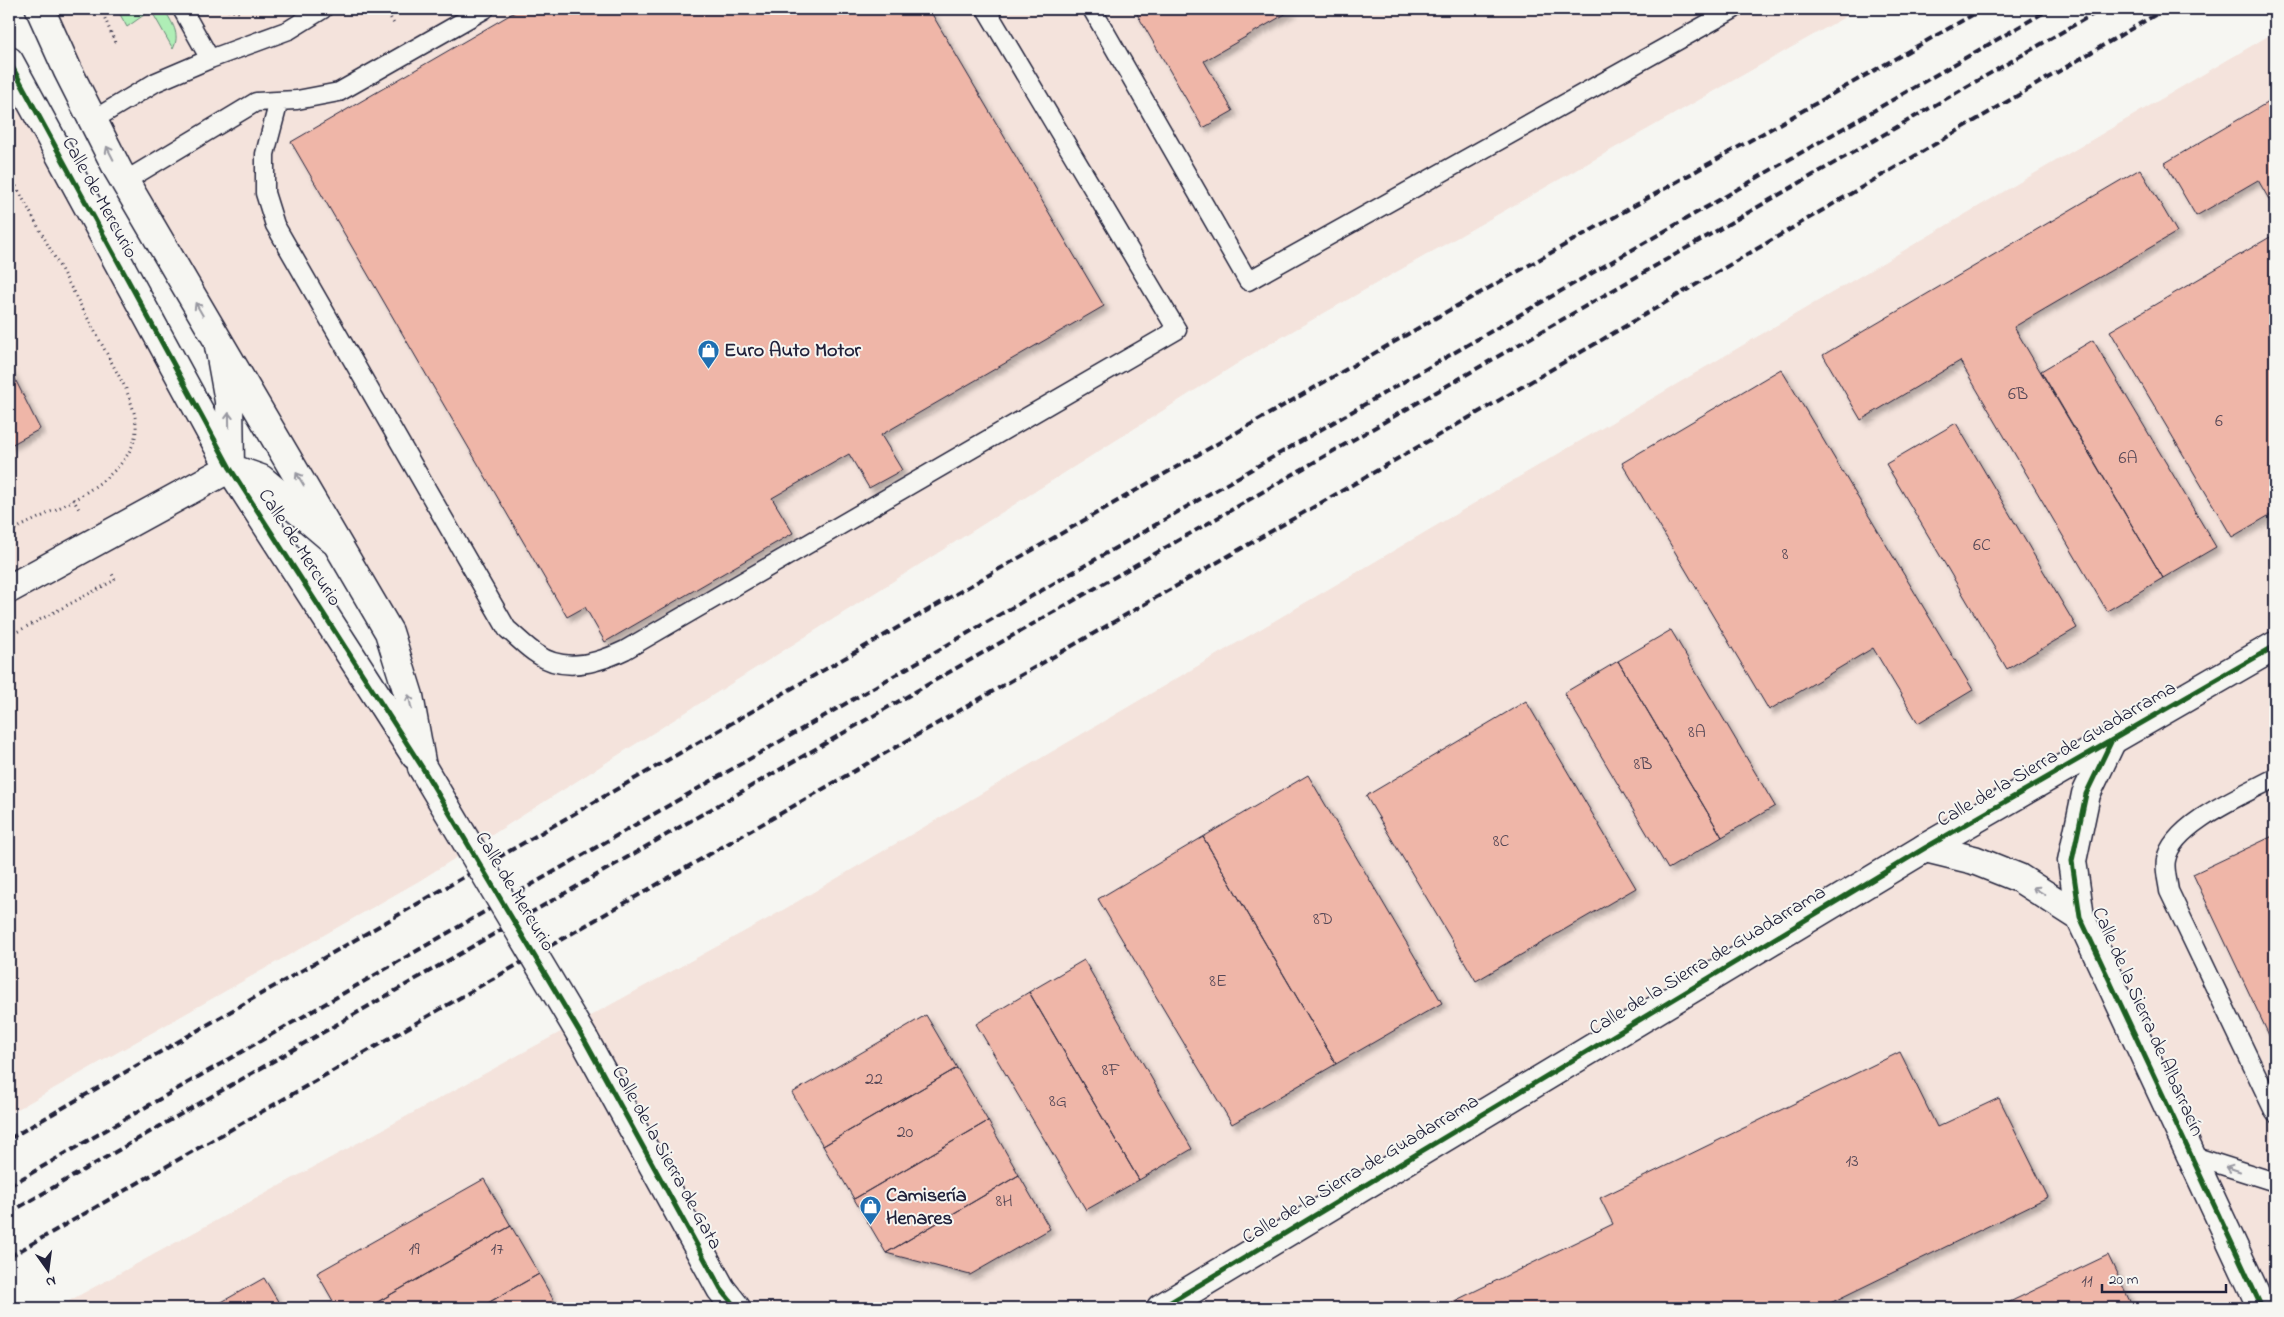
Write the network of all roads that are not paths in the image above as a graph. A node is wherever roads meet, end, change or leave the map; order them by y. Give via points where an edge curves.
1 (40, 9) edge
2 (182, 9) edge
3 (322, 9) edge
4 (485, 9) edge
5 (986, 9) edge
6 (1092, 9) edge
7 (1734, 9) edge
8 (294, 17) edge
9 (210, 59) junction
10 (9, 61) edge
11 (279, 102) junction
12 (93, 120) junction
13 (125, 181) junction
14 (218, 342) junction
15 (230, 468) junction
16 (338, 545) junction
17 (9, 588) edge
18 (2275, 646) edge
19 (2112, 740) junction
20 (422, 767) junction
21 (2275, 778) edge
22 (1925, 848) junction
23 (2080, 917) junction
24 (585, 1041) joint
25 (2275, 1113) edge
26 (2190, 1155) junction
27 (2275, 1182) edge
28 (727, 1302) edge
29 (1161, 1308) edge
30 (2262, 1308) edge

1 - 12 street, Calle de Mercurio
2 - 9 lane
3 - 8 lane
4 - 11 lane via 339,92
5 - 11 lane via 1177,330 602,661 567,665 545,658 507,629 275,225 265,193 265,154
6 - 7 lane via 1248,281
8 - 9 lane
9 - 12 lane via 156,82
10 - 15 street, Calle de Mercurio
11 - 13 lane via 256,102
13 -> 12 street, Calle de Mercurio
14 -> 13 street, Calle de Mercurio
15 -> 14 street via 229,401
16 -> 14 street, Calle de Mercurio
15 - 16 street via 261,479
15 - 17 street
15 - 20 street, Calle de Mercurio
20 -> 16 street, Calle de Mercurio via 409,696 389,632
18 - 19 street, Calle de la Sierra de Guadarrama
19 - 22 street, Calle de la Sierra de Guadarrama
19 - 23 street, Calle de la Sierra de Albarracín via 2086,794 2072,861
20 - 24 street, Calle de Mercurio, bridge
21 - 25 lane via 2215,809 2178,836 2166,860 2169,891
23 -> 22 street, Calle de la Sierra de Albarracín via 2019,878 1974,860
22 - 29 street, Calle de la Sierra de Guadarrama
23 - 26 street, Calle de la Sierra de Albarracín
24 - 28 street, Calle de la Sierra de Gata
27 -> 26 lane
26 - 30 street, Calle de la Sierra de Albarracín

